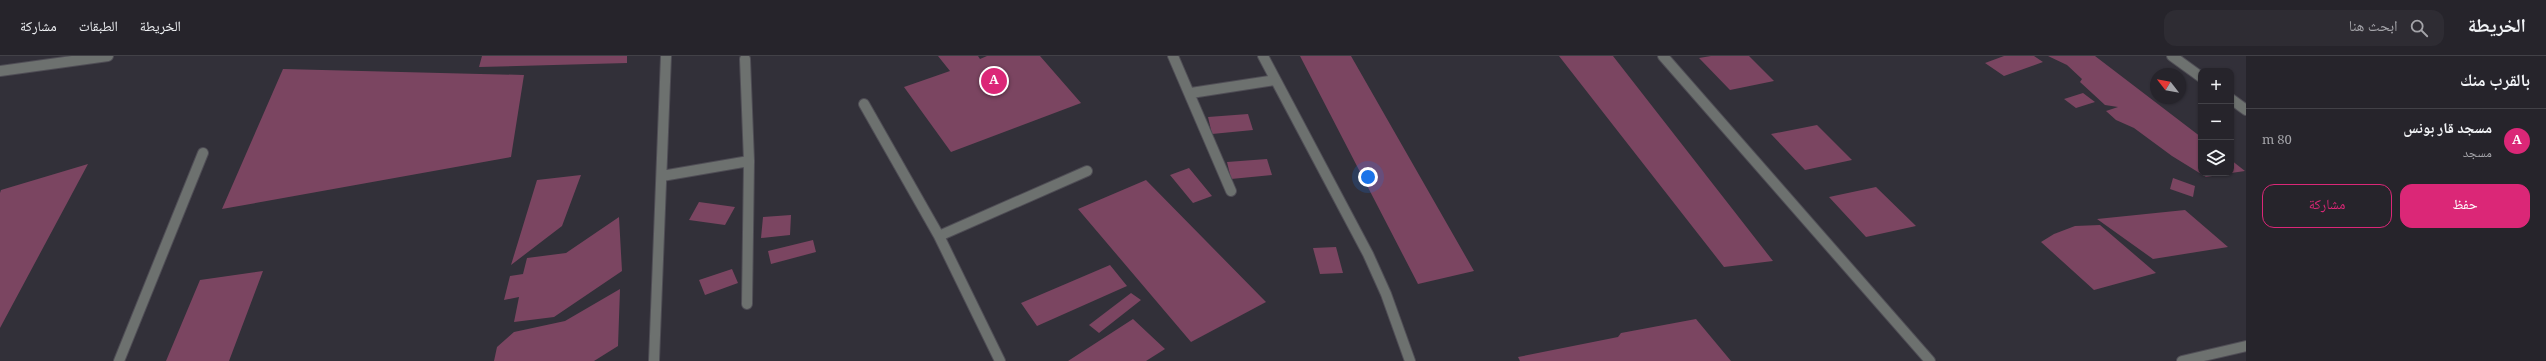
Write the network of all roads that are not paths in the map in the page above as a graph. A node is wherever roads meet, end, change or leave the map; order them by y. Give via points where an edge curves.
1 (108, 56) edge
2 (666, 56) edge
3 (1173, 56) edge
4 (1263, 56) edge
5 (1663, 56) edge
6 (2172, 56) edge
7 (745, 59) dead end
8 (0, 71) edge
9 (2198, 75) edge
10 (1275, 80) junction
11 (1191, 93) junction
12 (2234, 101) edge
13 (864, 104) dead end
14 (2246, 110) edge
15 (203, 153) dead end
16 (749, 162) junction
17 (1087, 171) dead end
18 (662, 176) junction
19 (1231, 191) dead end
20 (939, 236) junction
21 (747, 304) dead end
22 (2246, 346) edge
23 (119, 361) edge
24 (654, 361) edge
25 (1000, 361) edge
26 (1410, 361) edge
27 (1930, 361) edge
28 (2182, 361) edge

1 - 8 street
2 - 18 street
3 - 11 street
4 - 10 street
5 - 27 street
6 - 9 street
7 - 16 street
10 - 11 street
10 - 26 street via 1368,254 1386,294
11 - 19 street
12 - 14 street
13 - 20 street
15 - 23 street
16 - 18 street
16 - 21 street
17 - 20 street
18 - 24 street
20 - 25 street
22 - 28 street

